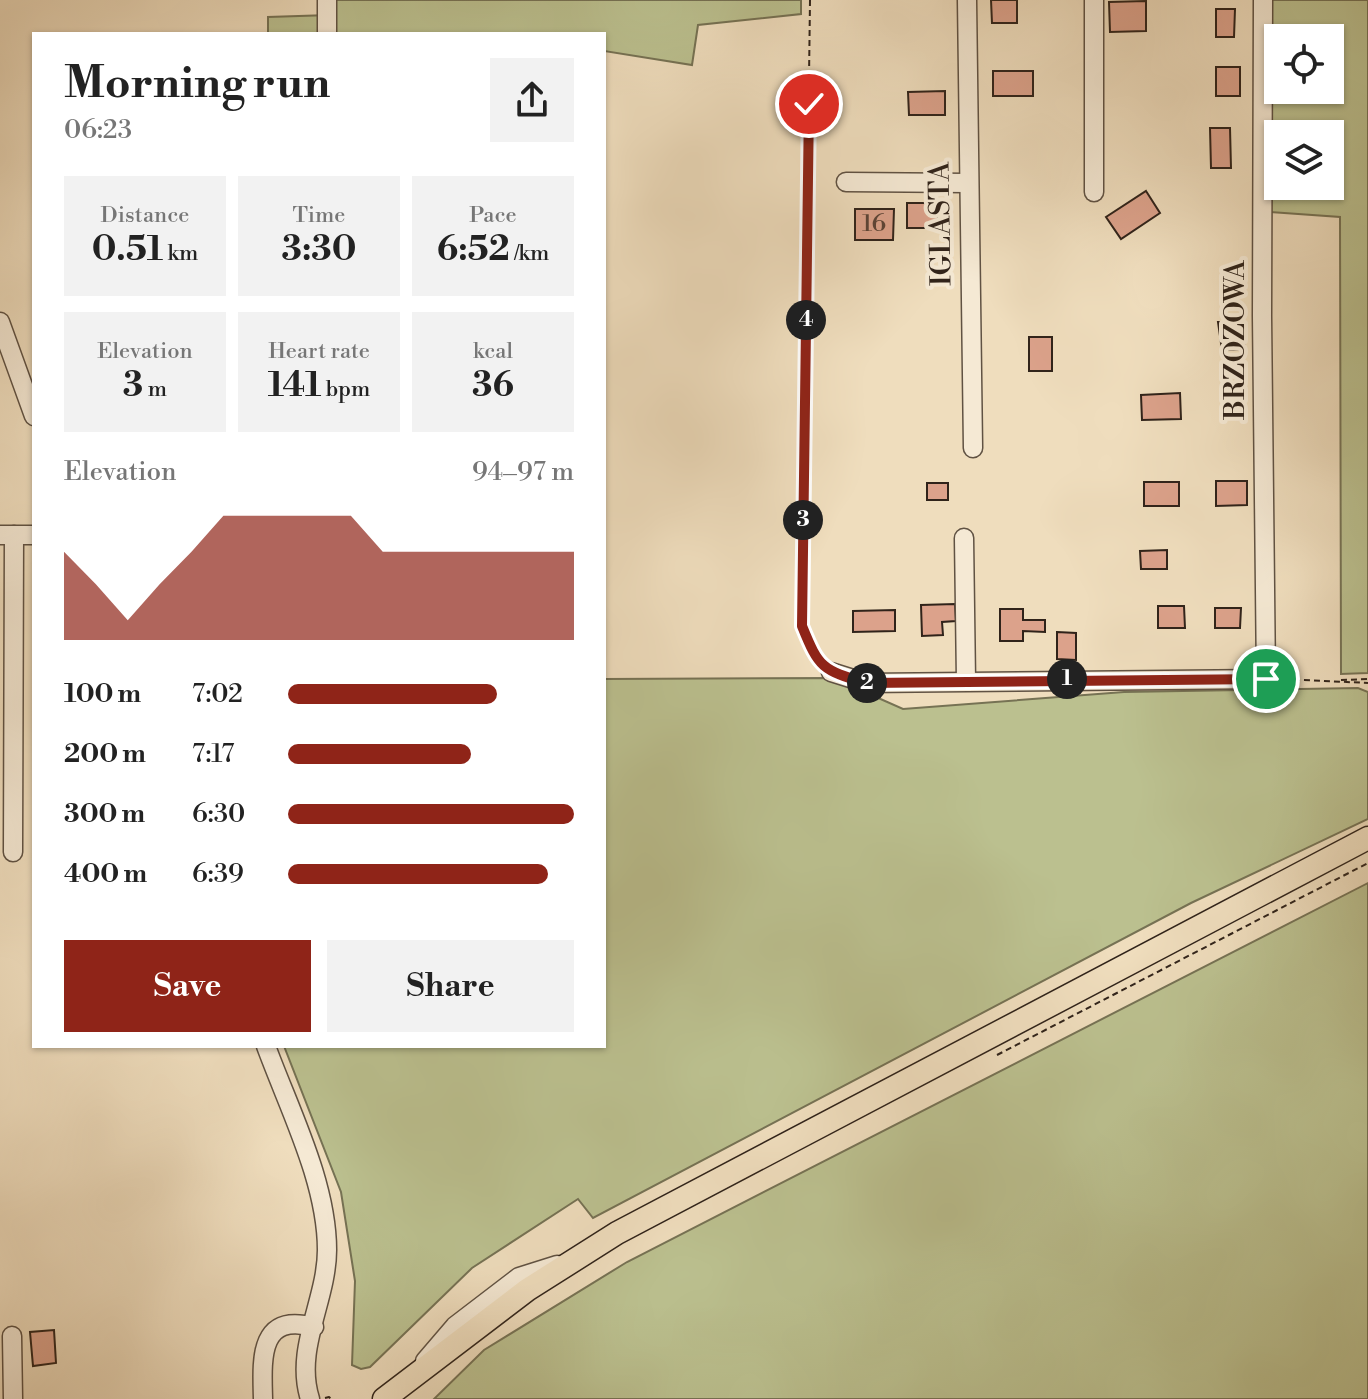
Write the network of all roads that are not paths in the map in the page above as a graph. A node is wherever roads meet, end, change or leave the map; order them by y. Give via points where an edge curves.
1 (327, 0) edge
2 (967, 0) edge
3 (1094, 0) edge
4 (1263, 0) edge
5 (327, 32) edge
6 (846, 182) dead end
7 (968, 183) junction
8 (1094, 192) dead end
9 (0, 322) edge
10 (32, 410) edge
11 (973, 448) dead end
12 (7, 535) edge
13 (32, 535) edge
14 (964, 538) dead end
15 (831, 672) road end
16 (966, 681) junction
17 (1368, 838) edge
18 (13, 852) dead end
19 (267, 1048) edge
20 (314, 1327) junction
21 (12, 1336) dead end
22 (427, 1366) junction
23 (13, 1399) edge
24 (263, 1399) edge
25 (310, 1399) edge
26 (324, 1399) edge
27 (384, 1399) edge
28 (399, 1399) edge

1 - 5 street
2 - 7 street, IGLASTA
3 - 8 street
4 - 16 street, BRZOZOWA via 1266,679
6 - 7 street
7 - 11 street, IGLASTA
9 - 10 street
12 - 13 street
12 - 18 street
14 - 16 street
15 - 16 street via 866,683
17 - 22 main road via 617,1233 527,1290
19 - 20 street via 322,1203 326,1272
20 - 24 street via 290,1324 272,1333 263,1356
20 - 25 street via 305,1367
20 - 26 street via 314,1366
21 - 23 street
22 - 27 main road
22 - 28 main road

